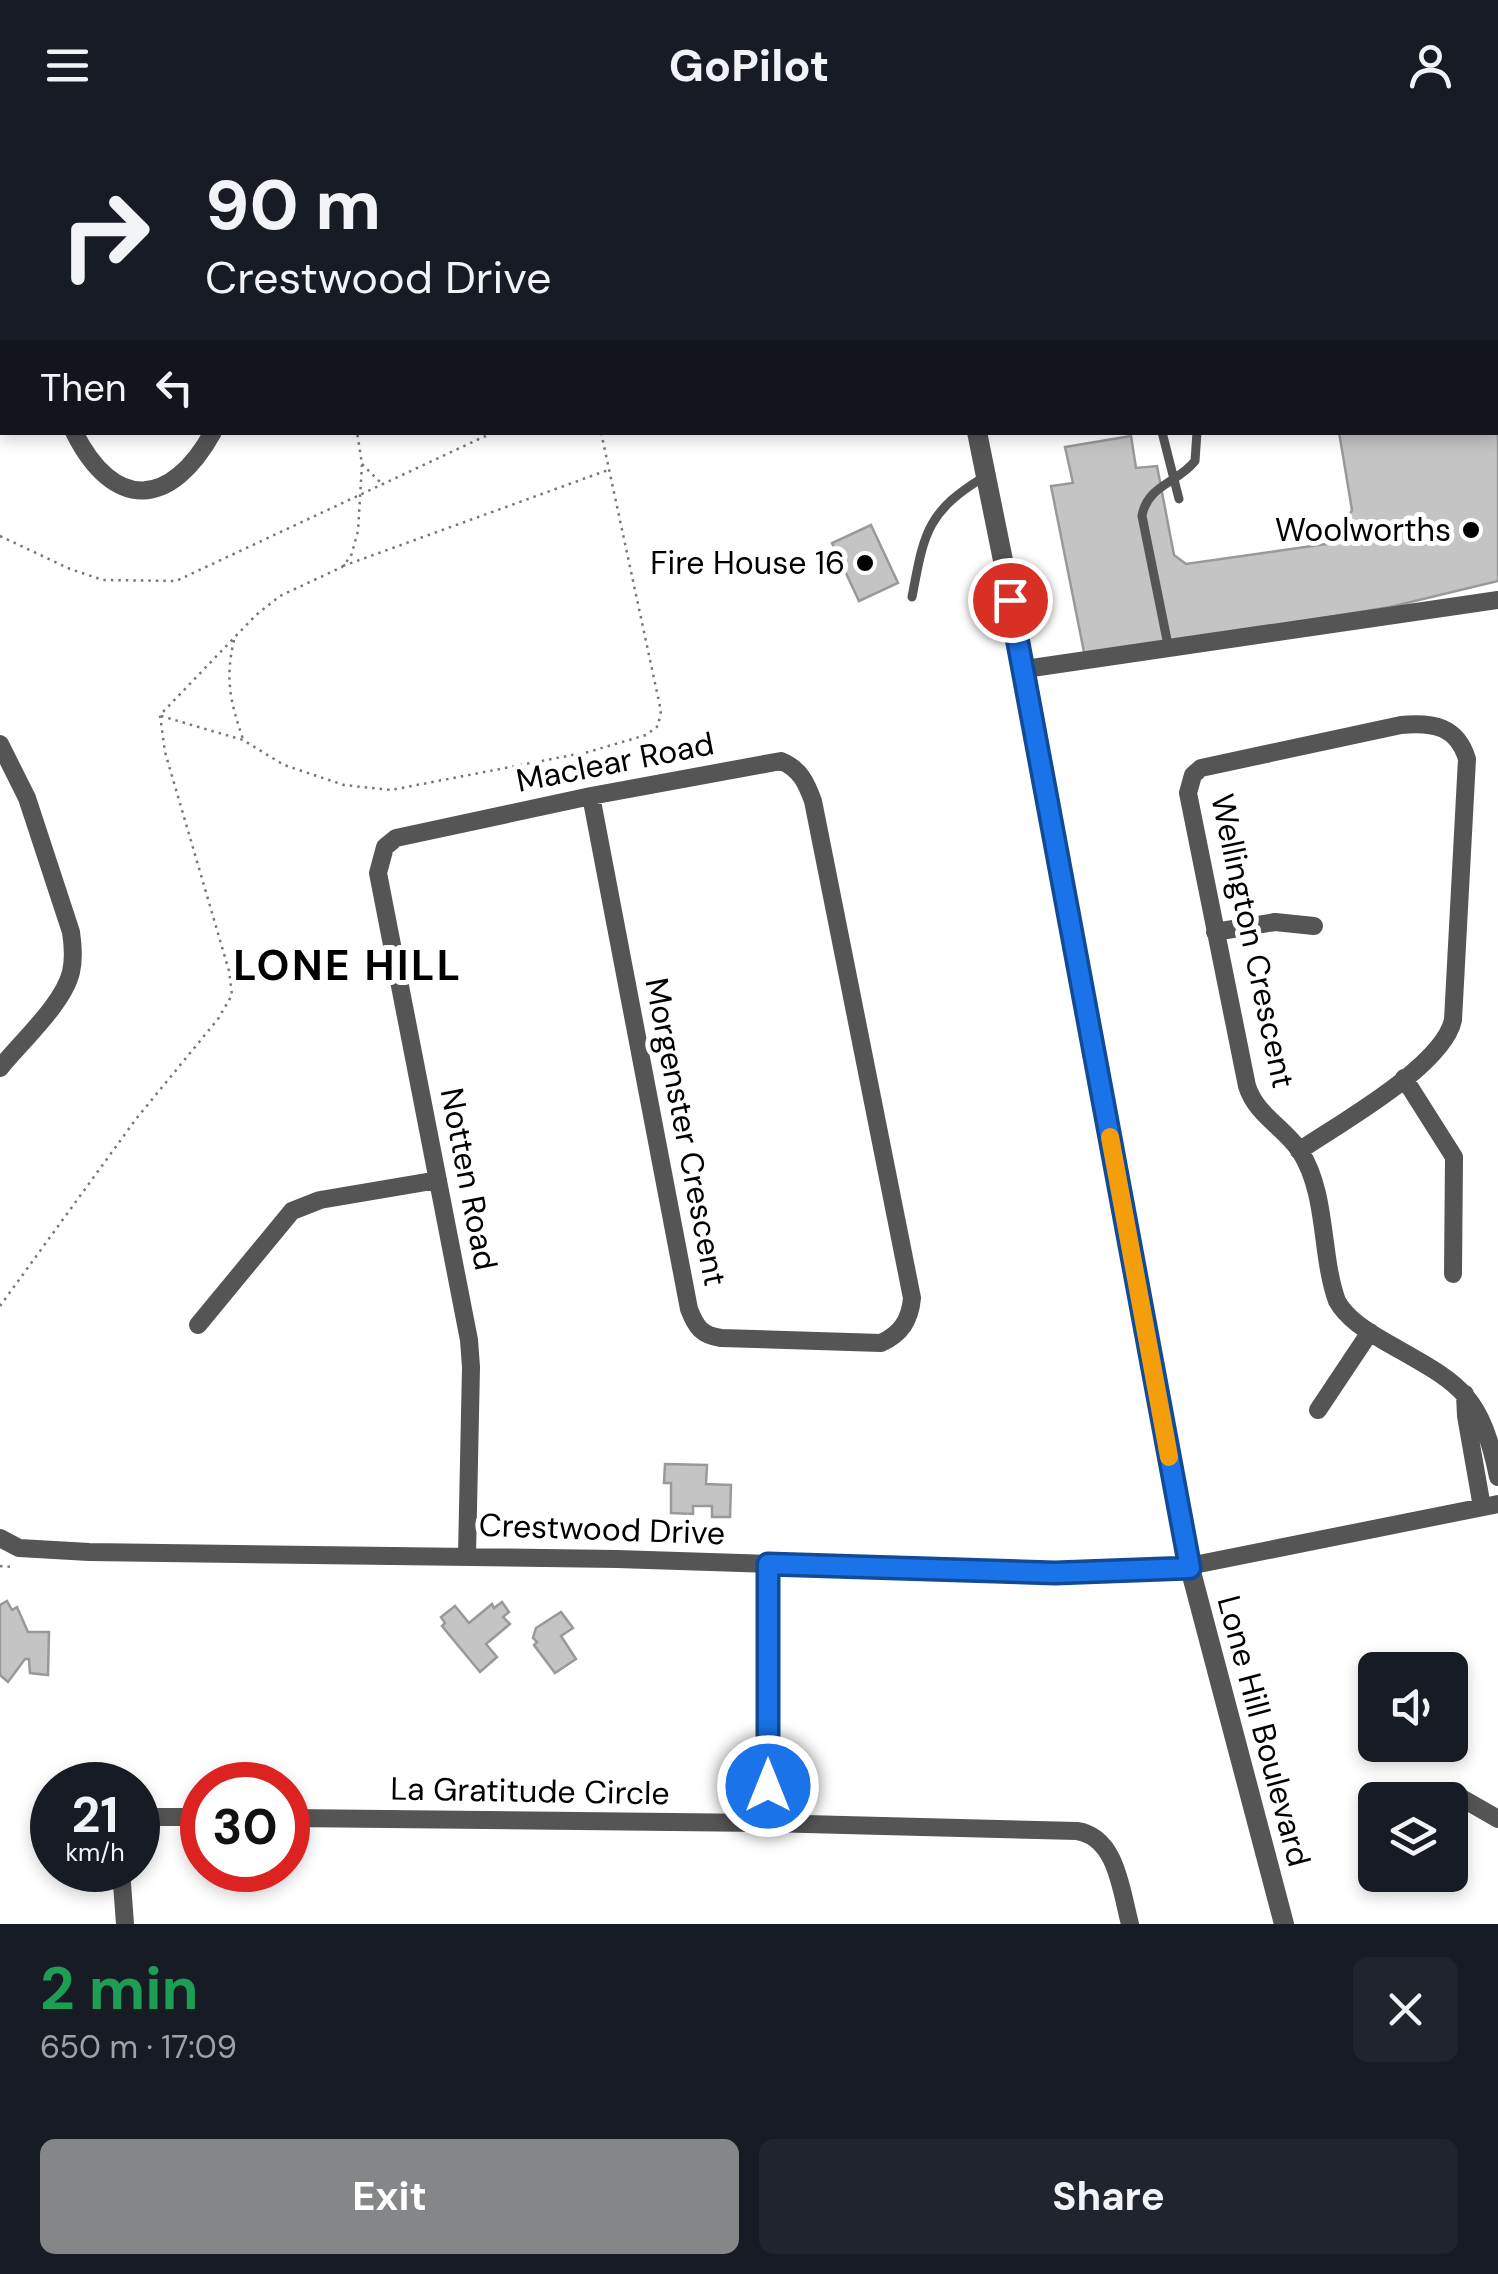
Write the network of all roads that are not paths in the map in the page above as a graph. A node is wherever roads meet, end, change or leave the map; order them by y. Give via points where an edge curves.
1 (76, 435) edge
2 (211, 435) edge
3 (978, 435) edge
4 (1163, 435) edge
5 (1197, 435) edge
6 (986, 476) junction
7 (1179, 499) dead end
8 (912, 597) dead end
9 (1498, 600) edge
10 (1168, 650) junction
11 (1025, 669) junction
12 (0, 744) edge
13 (591, 796) junction
14 (814, 800) joint
15 (409, 834) joint
16 (1314, 926) dead end
17 (1215, 932) junction
18 (0, 1068) edge
19 (1404, 1078) junction
20 (1300, 1151) junction
21 (438, 1180) junction
22 (1453, 1274) dead end
23 (198, 1325) dead end
24 (1370, 1332) junction
25 (1465, 1393) junction
26 (1318, 1410) dead end
27 (1498, 1476) edge
28 (1490, 1506) edge
29 (0, 1538) edge
30 (466, 1556) junction
31 (768, 1564) junction
32 (1190, 1568) junction
33 (1468, 1802) edge
34 (310, 1818) edge
35 (1498, 1819) edge
36 (767, 1823) junction
37 (123, 1892) edge
38 (125, 1924) edge
39 (1130, 1924) edge
40 (1284, 1924) edge

1 - 2 street via 113,484 148,490 171,482
3 - 6 street, Lone Hill Boulevard
4 - 7 lane
5 - 10 lane via 1192,466 1147,498 1142,516
6 - 8 lane via 936,515
6 - 11 street, Lone Hill Boulevard
9 - 10 street
10 - 11 street
11 - 32 street, Lone Hill Boulevard
12 - 18 street via 27,798 73,954 62,994
13 - 14 street, Maclear Road via 781,761 800,773
13 - 14 street, Morgenster Crescent via 696,1326 720,1338 881,1343 905,1325 912,1298
13 - 15 street, Maclear Road
15 - 21 street, Notten Road via 385,847 378,873
16 - 17 street via 1274,922
17 - 19 street, Wellington Crescent via 1188,793 1193,775 1401,725 1444,727 1467,759 1453,1020 1442,1046
17 - 20 street, Wellington Crescent via 1249,1093
19 - 20 street, Wellington Crescent
19 - 22 street via 1454,1157
20 - 24 street, Wellington Crescent via 1314,1186 1337,1301
21 - 23 street via 292,1211
21 - 30 street, Notten Road via 472,1368
24 - 25 street, Wellington Crescent
24 - 26 street
25 - 27 street, Wellington Crescent via 1487,1427
25 - 28 street
28 - 32 street, Crestwood Drive
29 - 30 street, Crestwood Drive via 19,1548 90,1552
30 - 31 street, Crestwood Drive
31 - 32 street, Crestwood Drive via 1055,1573
31 - 36 street
32 - 40 street, Lone Hill Boulevard
33 - 35 street
34 - 36 street, La Gratitude Circle
36 - 39 street, La Gratitude Circle via 1089,1833 1112,1861
37 - 38 street

